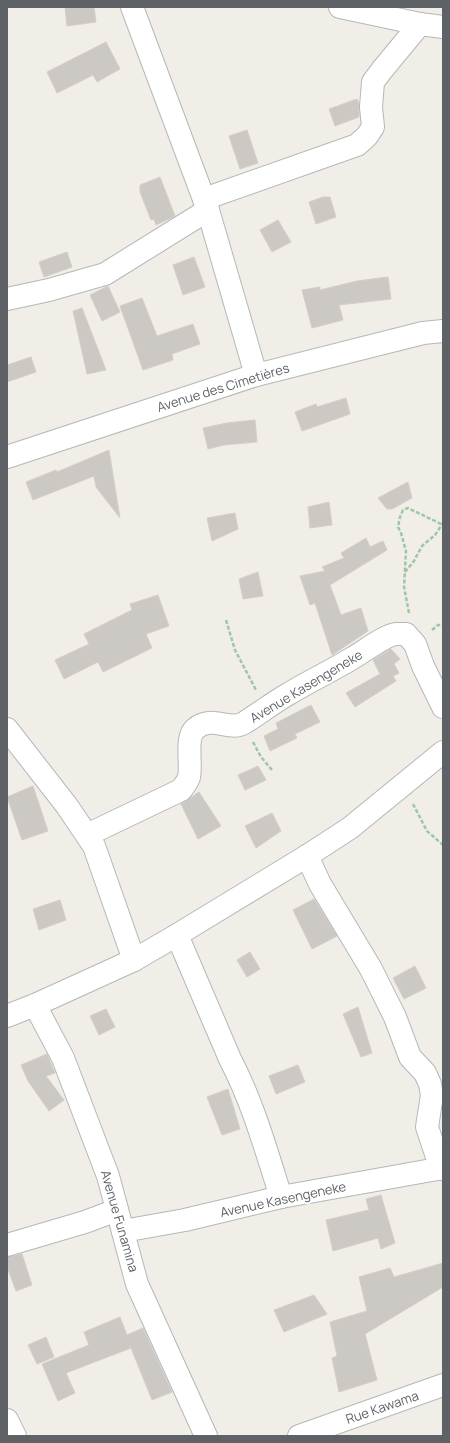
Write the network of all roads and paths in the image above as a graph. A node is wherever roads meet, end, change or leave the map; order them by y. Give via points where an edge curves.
1 (132, 7) edge
2 (340, 7) edge
3 (420, 24) junction
4 (443, 27) edge
5 (206, 205) junction
6 (7, 299) edge
7 (443, 331) edge
8 (256, 375) junction
9 (7, 456) edge
10 (442, 523) edge
11 (405, 572) junction
12 (226, 620) dead end
13 (415, 644) junction
14 (443, 707) edge
15 (264, 708) junction
16 (242, 724) junction
17 (7, 729) edge
18 (443, 752) edge
19 (272, 770) dead end
20 (401, 785) junction
21 (87, 835) junction
22 (443, 845) edge
23 (307, 856) junction
24 (177, 935) junction
25 (134, 960) junction
26 (35, 1005) junction
27 (7, 1016) edge
28 (442, 1169) edge
29 (281, 1197) junction
30 (117, 1210) junction
31 (123, 1231) junction
32 (7, 1245) edge
33 (443, 1385) edge
34 (7, 1420) edge
35 (15, 1436) edge
36 (206, 1436) edge
37 (299, 1436) edge

1 - 5 street
2 - 3 street
3 - 4 street
3 - 5 street via 373,82 372,127 357,145
5 - 6 street via 105,274
5 - 8 street
7 - 8 street, Avenue des Cimetières via 423,333
8 - 9 street, Avenue des Cimetières
10 - 11 path via 435,535 422,546
10 - 11 path via 408,508 403,510 398,527 406,551
11 - 13 path via 404,586
12 - 15 path via 235,650
13 - 14 street
13 - 15 street, Avenue Kasengeneke via 406,634 388,637
15 - 16 street, Avenue Kasengeneke
16 - 19 path via 261,757
16 - 21 street, Avenue Kasengeneke via 201,724 193,731 190,740 189,778 181,790
17 - 21 street
18 - 20 street
20 - 22 path via 427,831
20 - 23 street via 350,828
21 - 25 street via 94,846
23 - 24 street
23 - 28 street via 320,884 371,969 395,1017 410,1057 425,1073 430,1084 432,1095 427,1127
24 - 25 street
24 - 29 street via 249,1100
25 - 26 street
26 - 27 street
26 - 30 street, Avenue Funamina via 63,1058 108,1176
28 - 29 street, Avenue Kasengeneke
29 - 31 street, Avenue Kasengeneke via 185,1220
30 - 31 street, Avenue Funamina
30 - 32 street
31 - 36 street, Avenue Funamina via 137,1284
33 - 37 street, Rue Kawama
34 - 35 street

